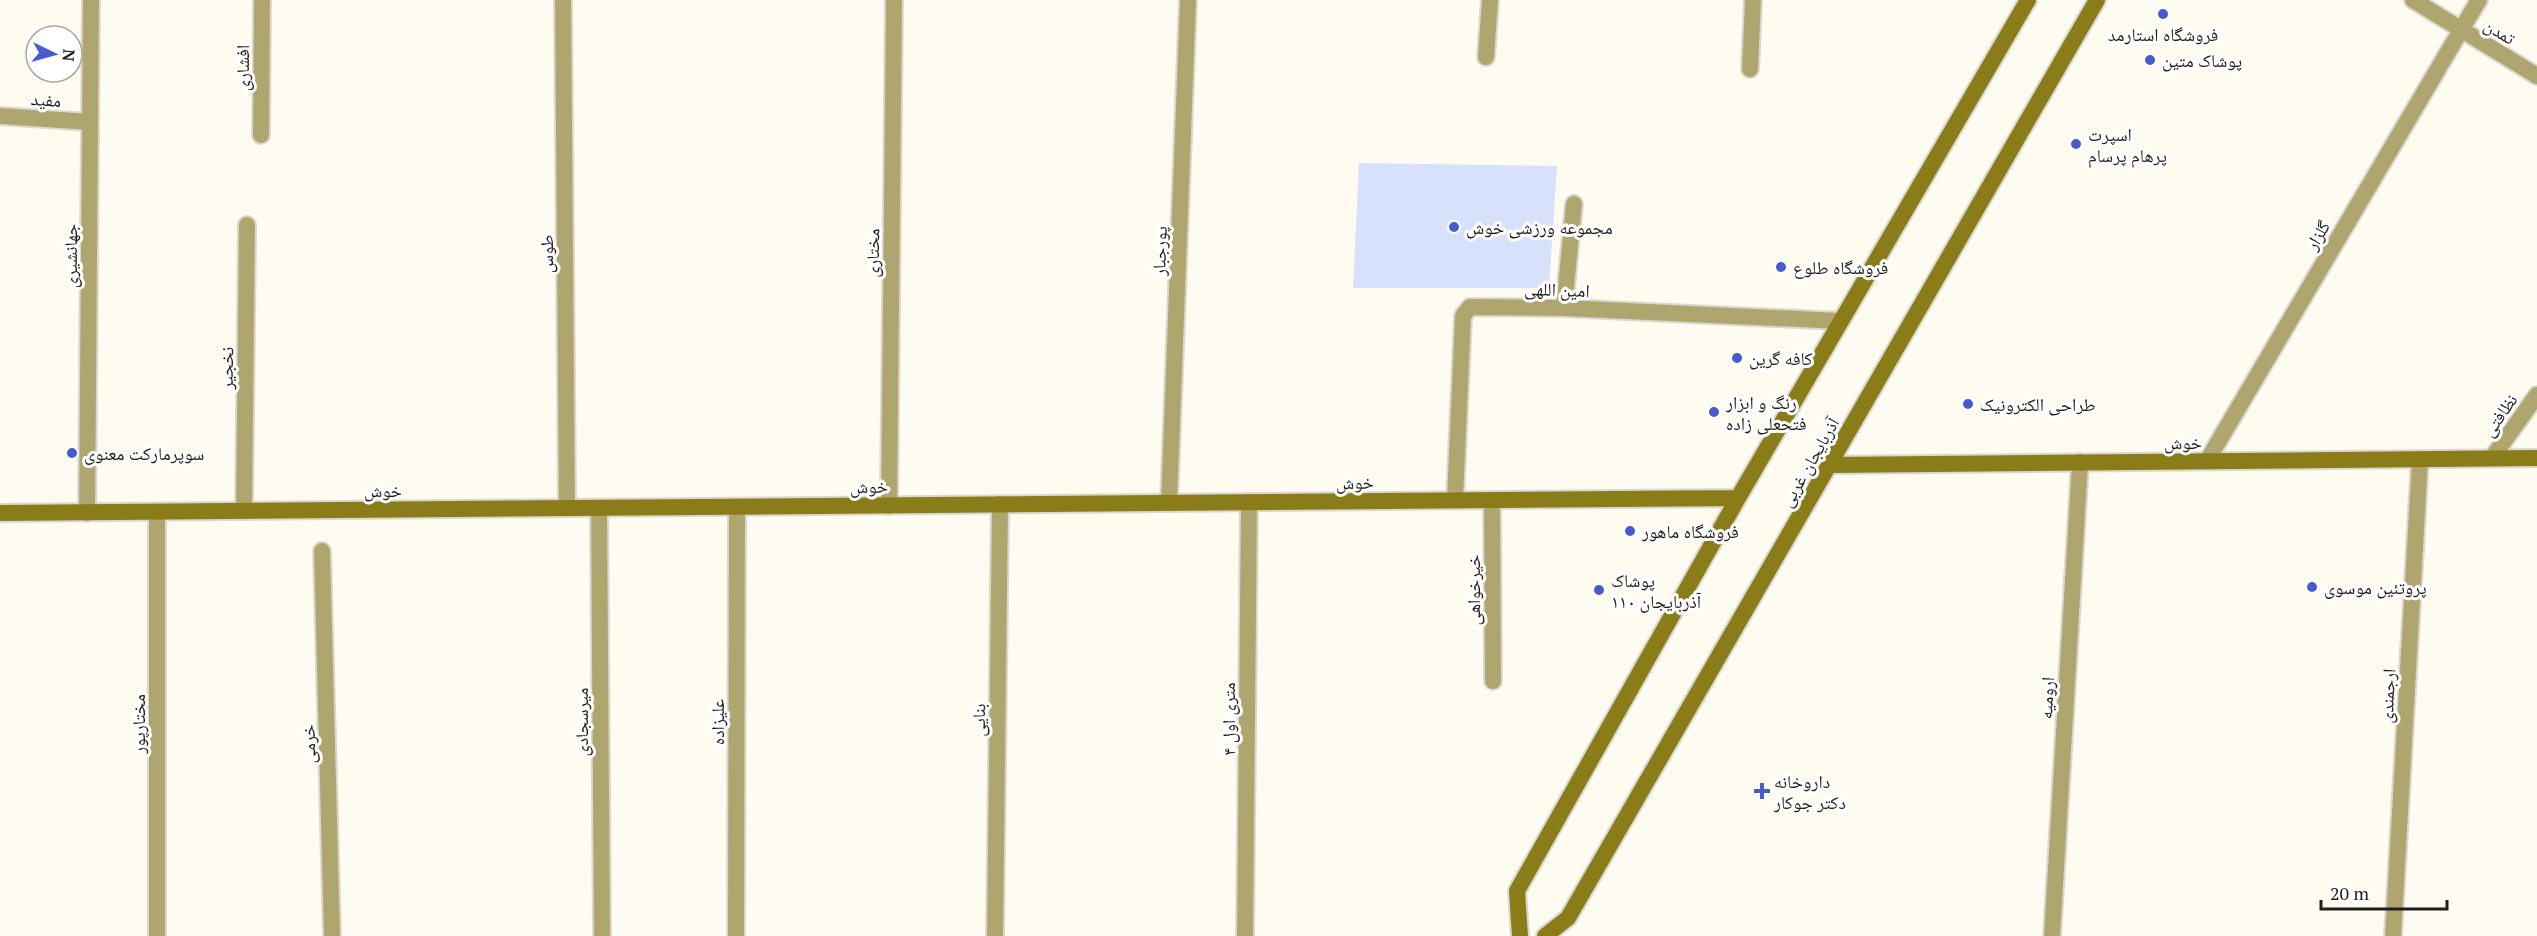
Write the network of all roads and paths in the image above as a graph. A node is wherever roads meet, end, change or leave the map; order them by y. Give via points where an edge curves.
1 (91, 0) edge
2 (262, 0) edge
3 (563, 0) edge
4 (894, 0) edge
5 (1188, 0) edge
6 (1490, 0) edge
7 (1752, 0) edge
8 (2028, 0) edge
9 (2097, 0) edge
10 (2413, 0) edge
11 (2479, 0) edge
12 (2461, 30) junction
13 (1486, 57) dead end
14 (1750, 69) dead end
15 (2537, 76) edge
16 (0, 116) edge
17 (90, 122) junction
18 (261, 135) dead end
19 (1574, 204) dead end
20 (247, 225) dead end
21 (1564, 308) junction
22 (1840, 321) junction
23 (2537, 395) edge
24 (2492, 458) junction
25 (2537, 458) edge
26 (2420, 459) junction
27 (2207, 461) junction
28 (2080, 462) junction
29 (1830, 465) junction
30 (1738, 498) junction
31 (1455, 500) junction
32 (1492, 500) junction
33 (1249, 502) junction
34 (1169, 503) junction
35 (1000, 504) junction
36 (889, 506) junction
37 (737, 507) junction
38 (567, 508) junction
39 (599, 508) junction
40 (244, 511) junction
41 (158, 512) junction
42 (0, 513) edge
43 (87, 513) junction
44 (322, 551) dead end
45 (1493, 681) dead end
46 (157, 936) edge
47 (332, 936) edge
48 (602, 936) edge
49 (736, 936) edge
50 (995, 936) edge
51 (1245, 936) edge
52 (1520, 936) edge
53 (1545, 936) edge
54 (2052, 936) edge
55 (2393, 936) edge

1 - 17 street, جهانشیری
2 - 18 street, افشاری
3 - 38 street, طوس
4 - 36 street, مختاری
5 - 34 street, پورجبار
6 - 13 street
7 - 14 street
8 - 22 main road
9 - 29 main road, آذربایجان غربی
10 - 12 street, تمدن
11 - 12 street, گلزار
12 - 15 street, تمدن
12 - 27 street, گلزار
16 - 17 street, مفید
17 - 43 street, جهانشیری
19 - 21 street
20 - 40 street, نخجیر
21 - 22 street, امین اللهی
21 - 31 street, امین اللهی via 1475,305 1466,310
22 - 30 main road
23 - 24 street, نظافتی
24 - 25 main road, خوش
24 - 26 main road, خوش
26 - 27 main road, خوش
26 - 55 street, ارجمندی
27 - 28 main road, خوش
28 - 29 main road, خوش
28 - 54 street, ارومیه
29 - 53 main road, آذربایجان غربی via 1568,918
30 - 32 main road, خوش
30 - 52 main road via 1517,891
31 - 32 main road, خوش
31 - 33 main road, خوش
32 - 45 street, خیرخواهی
33 - 34 main road, خوش
33 - 51 street, ۴ متری اول
34 - 35 main road, خوش
35 - 36 main road, خوش
35 - 50 street, بنایی
36 - 37 main road, خوش
37 - 39 main road, خوش
37 - 49 street, علیزاده
38 - 39 main road, خوش
38 - 40 main road, خوش
39 - 48 street, میرسجادی
40 - 41 main road, خوش
41 - 43 main road, خوش
41 - 46 street, مختارپور
42 - 43 main road, خوش
44 - 47 street, خرمی

